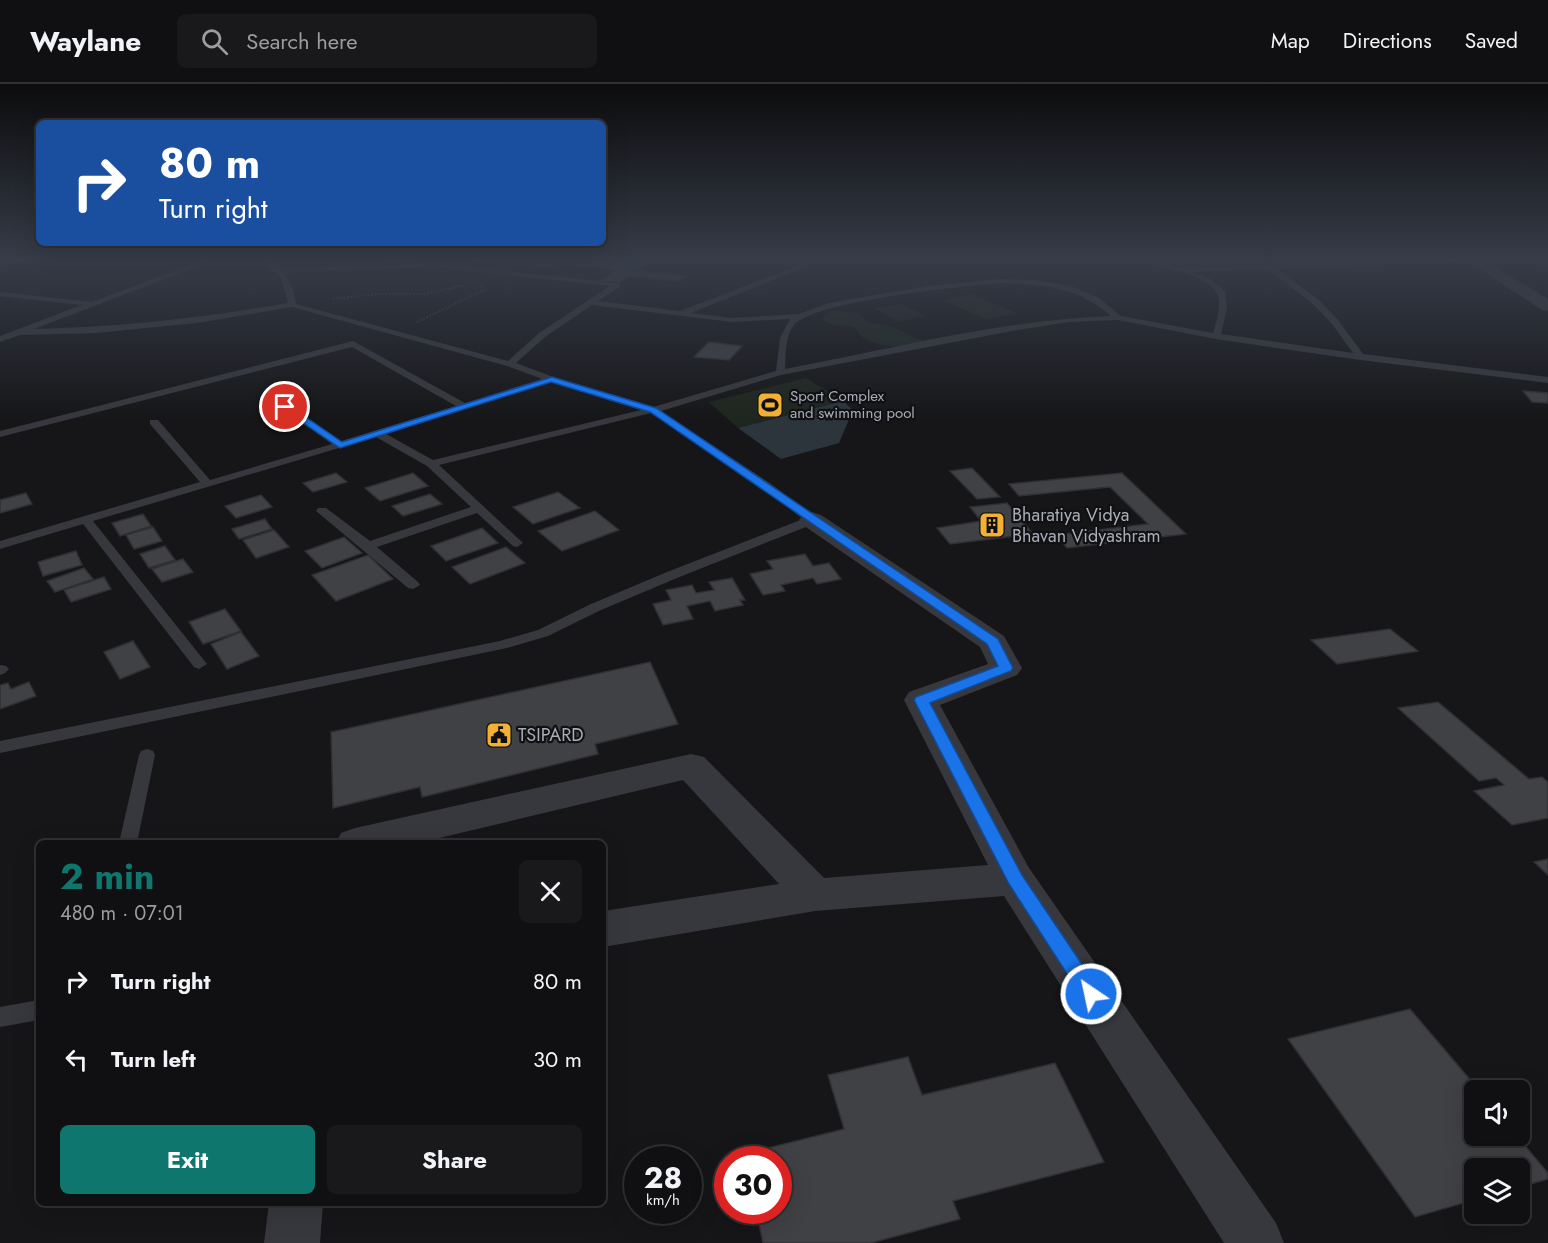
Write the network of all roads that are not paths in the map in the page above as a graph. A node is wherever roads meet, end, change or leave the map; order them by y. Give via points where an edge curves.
1 (70, 313) edge
2 (244, 313) edge
3 (323, 313) edge
4 (576, 313) edge
5 (673, 313) edge
6 (811, 313) edge
7 (1113, 313) edge
8 (1223, 313) edge
9 (1327, 313) edge
10 (680, 314) joint
11 (801, 316) junction
12 (1118, 318) junction
13 (19, 332) junction
14 (1216, 336) junction
15 (0, 339) edge
16 (1360, 357) junction
17 (510, 364) junction
18 (780, 373) junction
19 (552, 380) junction
20 (1548, 380) edge
21 (267, 394) dead end
22 (465, 407) junction
23 (653, 410) junction
24 (154, 422) dead end
25 (0, 434) edge
26 (378, 434) junction
27 (340, 445) junction
28 (431, 464) junction
29 (208, 484) junction
30 (480, 508) junction
31 (322, 511) dead end
32 (86, 520) junction
33 (812, 520) junction
34 (517, 543) dead end
35 (0, 545) edge
36 (368, 546) junction
37 (413, 585) dead end
38 (199, 664) dead end
39 (0, 747) edge
40 (147, 755) dead end
41 (129, 840) edge
42 (368, 840) edge
43 (1015, 879) junction
44 (815, 895) junction
45 (606, 929) edge
46 (36, 1011) edge
47 (0, 1017) edge
48 (296, 1206) edge
49 (292, 1243) edge
50 (1256, 1243) edge

1 - 13 lane
2 - 13 lane via 96,330
3 - 17 lane
4 - 17 lane via 542,335
5 - 10 lane
6 - 11 lane
7 - 12 lane
8 - 14 lane
9 - 16 lane
10 - 11 lane via 732,320
11 - 18 lane via 787,328
12 - 14 lane
12 - 18 lane via 1012,328
13 - 15 lane
14 - 16 lane
16 - 20 lane
17 - 19 lane
18 - 23 lane
19 - 22 lane
19 - 23 lane
21 - 27 lane
22 - 25 lane via 352,344
22 - 26 lane
23 - 28 lane
23 - 33 lane
24 - 29 lane
26 - 27 lane
26 - 28 lane
27 - 29 lane
28 - 30 lane
29 - 32 lane
30 - 34 lane
30 - 36 lane
31 - 36 lane
32 - 35 lane
32 - 38 lane
33 - 39 lane via 543,633 502,645
33 - 43 street via 993,642 1006,668 921,700
36 - 37 lane
40 - 41 lane
42 - 44 street via 691,766
43 - 44 street
43 - 50 street
44 - 45 street
46 - 47 lane
48 - 49 street

